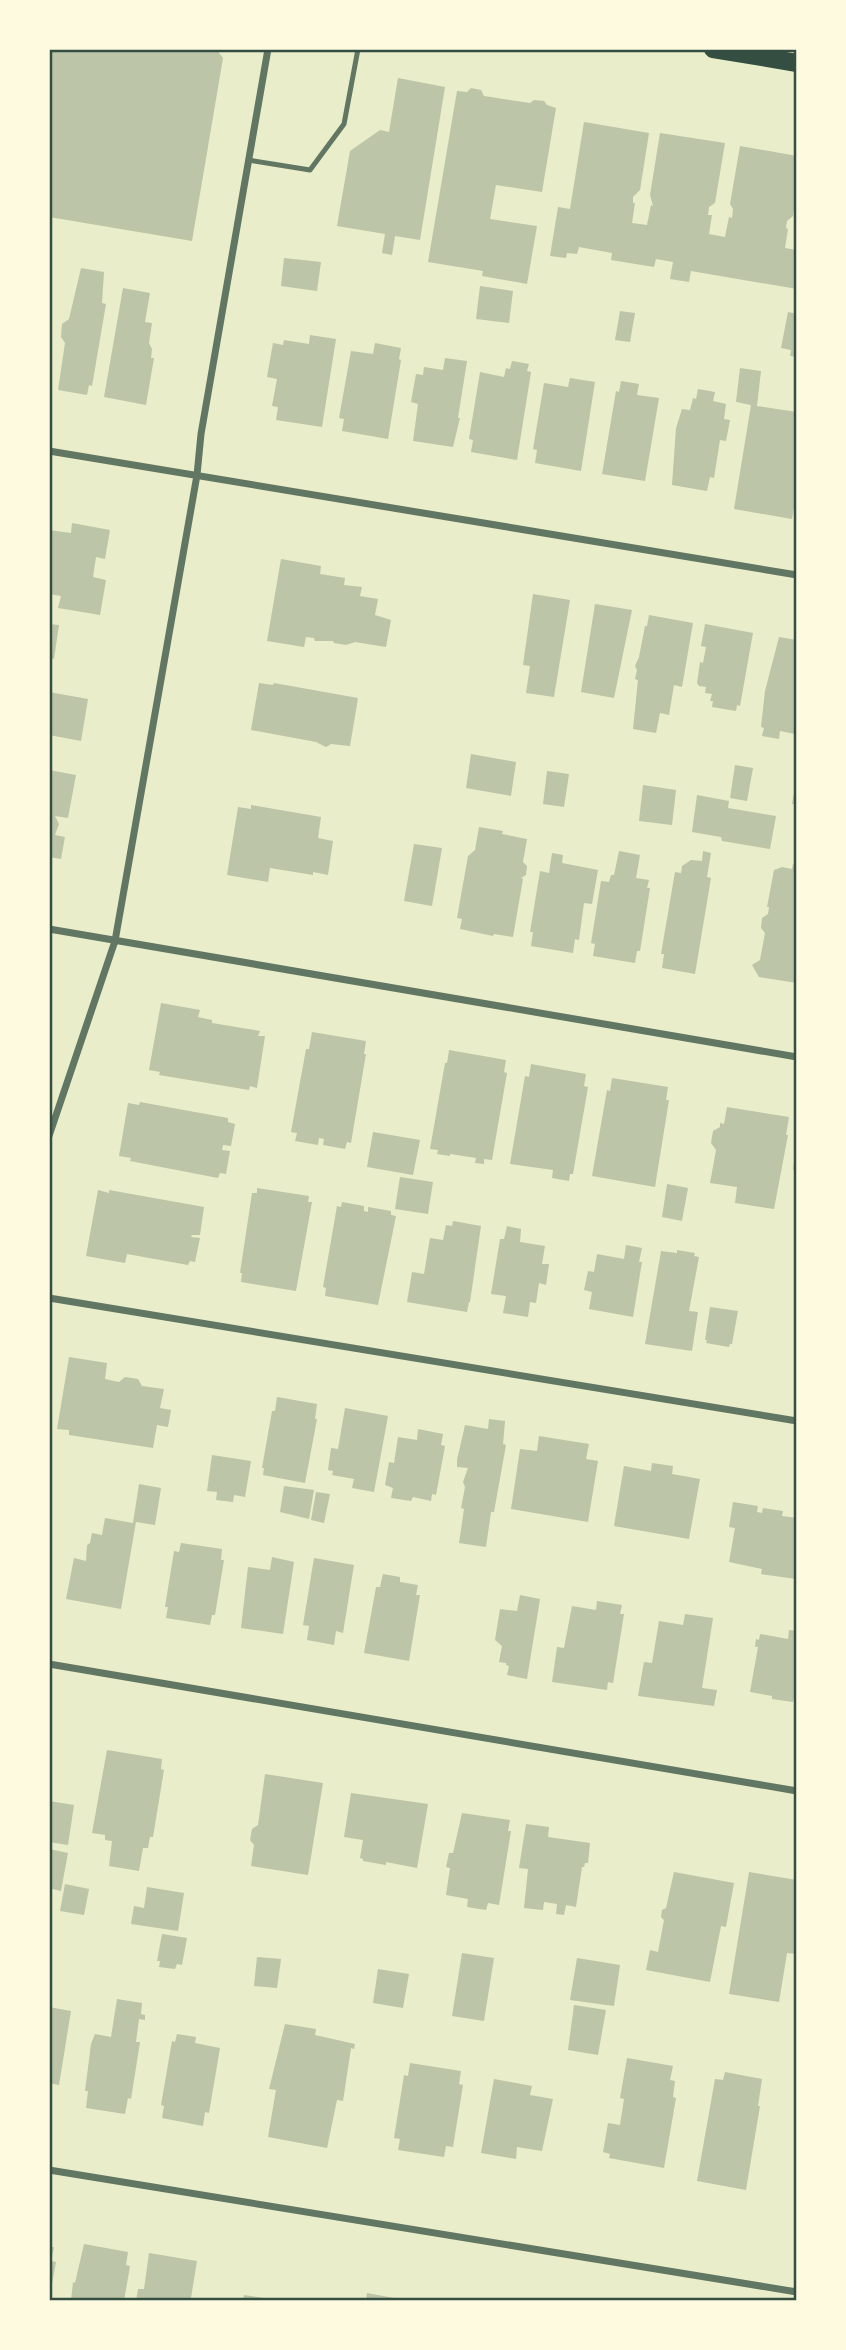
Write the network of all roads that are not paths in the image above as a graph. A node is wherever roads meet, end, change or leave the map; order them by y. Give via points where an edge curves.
1 (268, 49) edge
2 (358, 49) edge
3 (713, 49) edge
4 (797, 63) edge
5 (248, 160) junction
6 (49, 451) edge
7 (197, 475) junction
8 (797, 575) edge
9 (49, 929) edge
10 (115, 941) junction
11 (797, 1057) edge
12 (49, 1136) edge
13 (49, 1298) edge
14 (797, 1421) edge
15 (49, 1664) edge
16 (797, 1791) edge
17 (49, 2170) edge
18 (797, 2292) edge

1 - 5 street
2 - 5 lane via 344,124 310,170
3 - 4 main road
5 - 7 street
6 - 7 street
7 - 8 street
7 - 10 street
9 - 10 street
10 - 11 street
10 - 12 street
13 - 14 street
15 - 16 street
17 - 18 street

